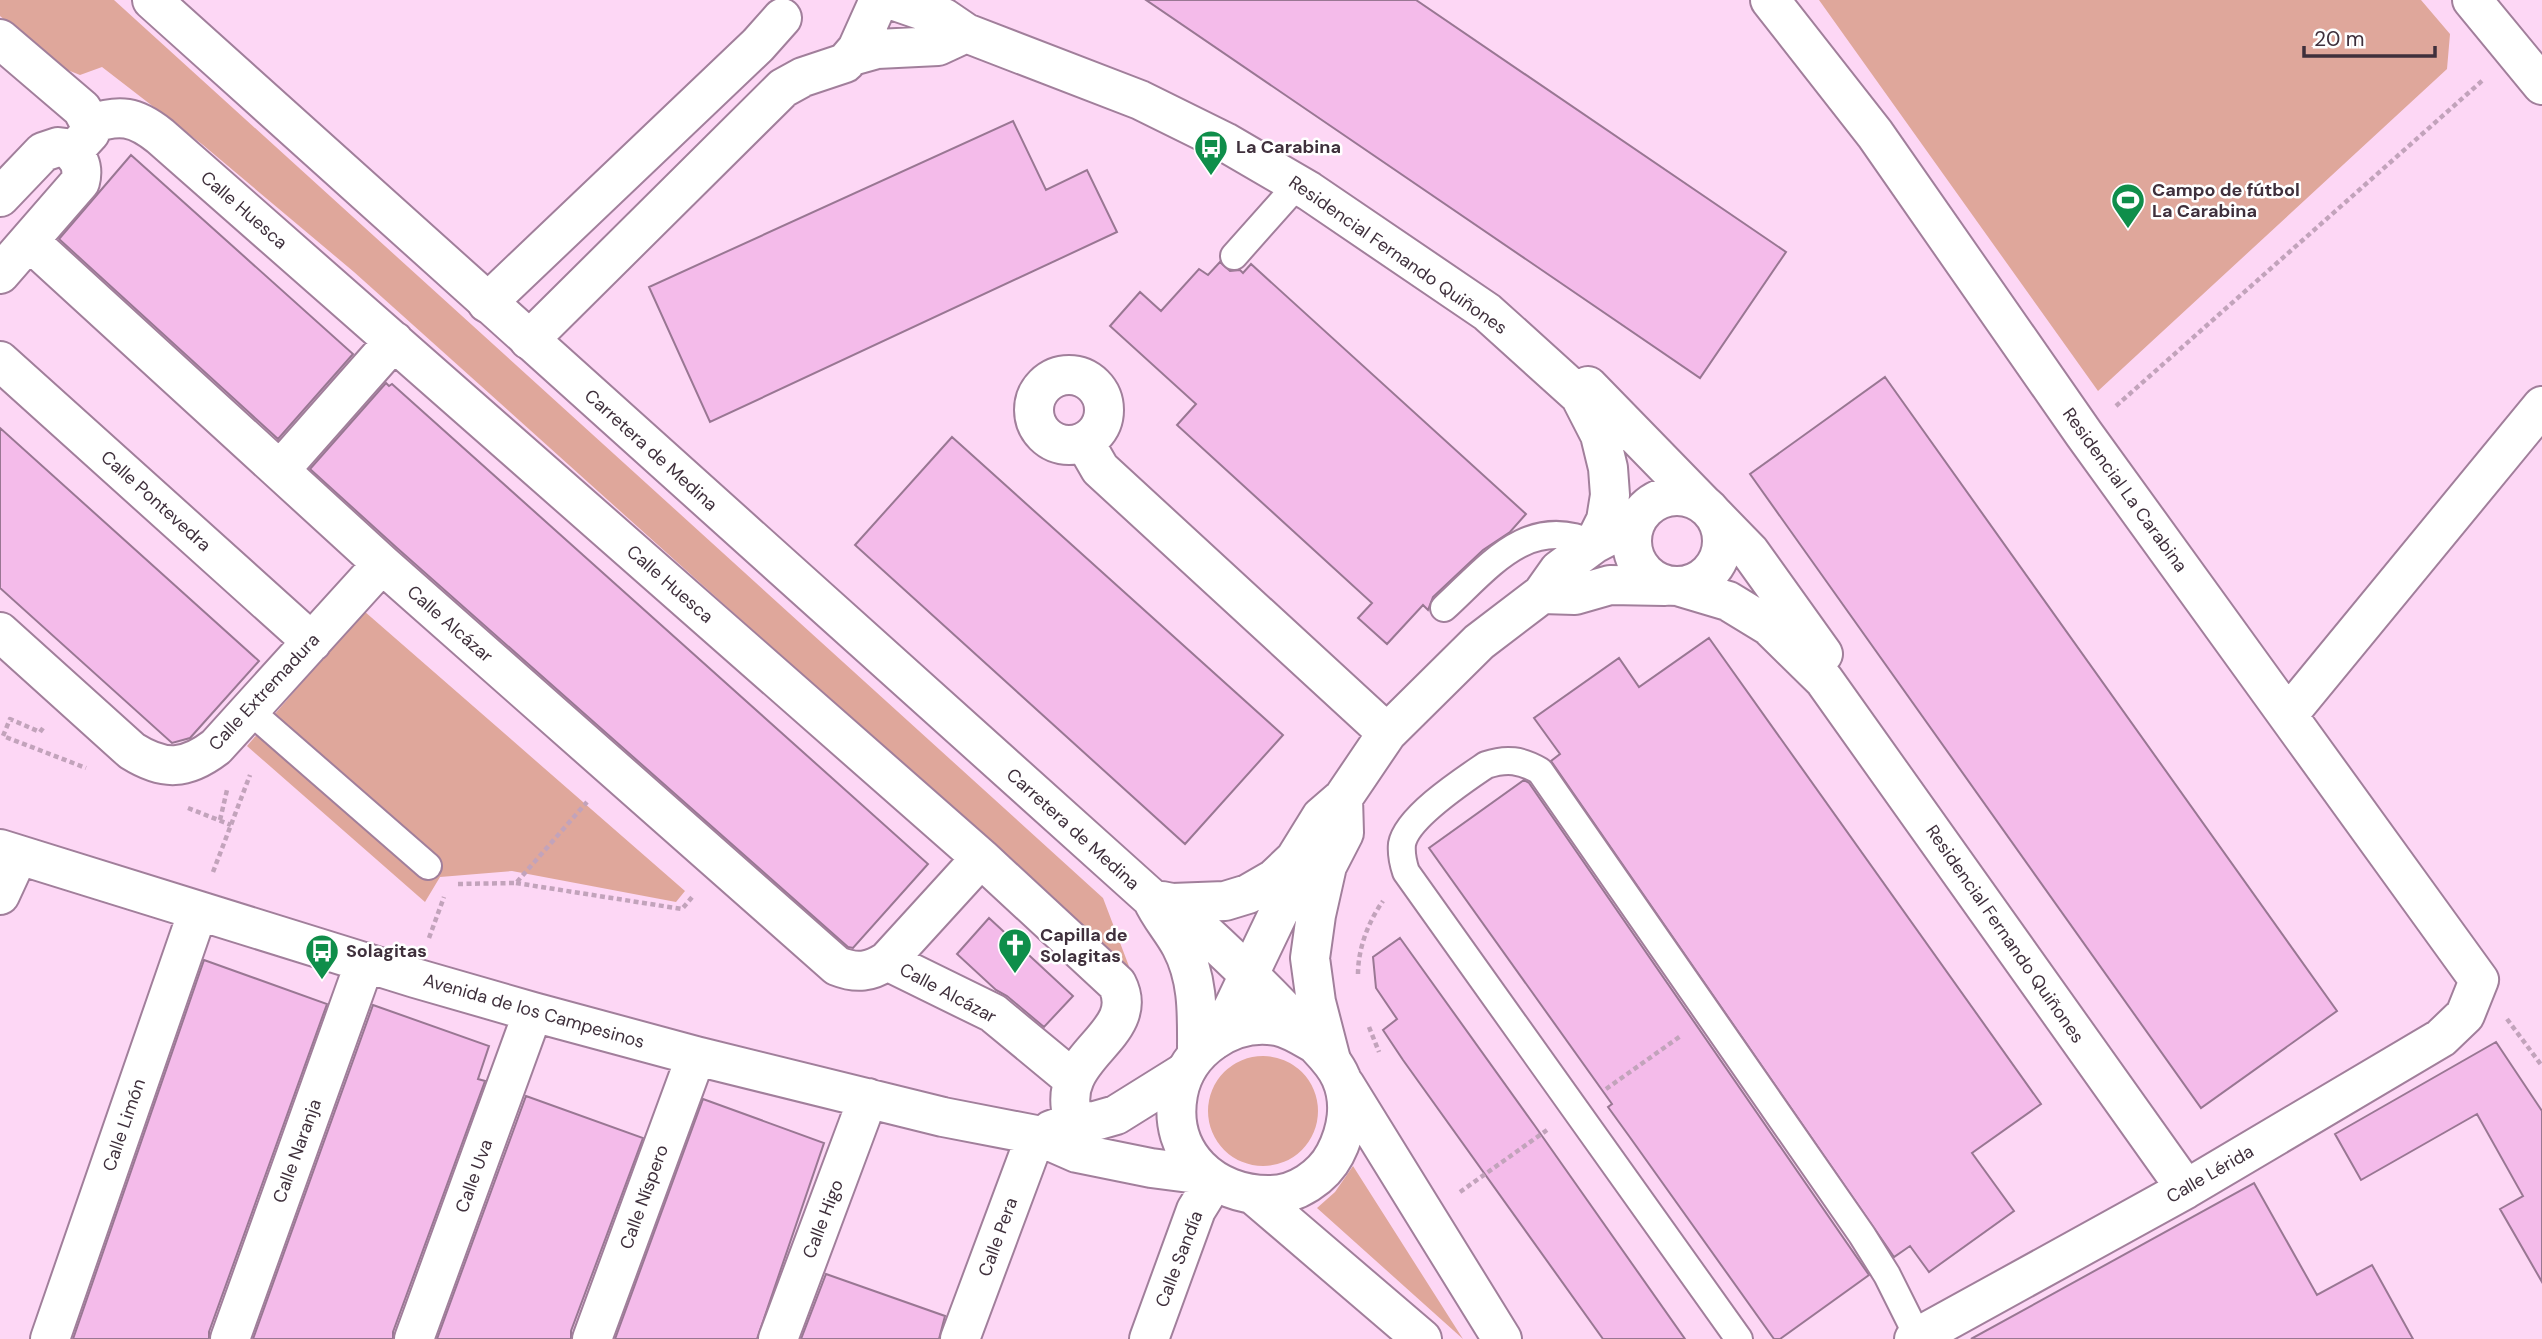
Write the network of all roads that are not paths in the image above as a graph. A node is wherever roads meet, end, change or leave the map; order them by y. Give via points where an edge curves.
1 (152, 0) edge
2 (847, 0) edge
3 (879, 0) edge
4 (892, 0) edge
5 (1770, 0) edge
6 (2472, 0) edge
7 (788, 9) edge
8 (959, 17) edge
9 (0, 39) edge
10 (845, 56) junction
11 (2542, 85) edge
12 (82, 138) junction
13 (1298, 184) junction
14 (0, 197) edge
15 (29, 241) junction
16 (1234, 256) dead end
17 (0, 274) edge
18 (487, 303) junction
19 (394, 341) junction
20 (529, 341) junction
21 (0, 361) edge
22 (1554, 370) junction
23 (2542, 407) edge
24 (1085, 443) dead end
25 (280, 470) junction
26 (1708, 509) junction
27 (1636, 522) junction
28 (1594, 544) junction
29 (382, 564) junction
30 (1673, 586) junction
31 (1542, 594) junction
32 (1444, 608) dead end
33 (0, 632) edge
34 (312, 642) junction
35 (1824, 680) junction
36 (249, 710) junction
37 (2288, 715) junction
38 (1387, 733) junction
39 (1343, 798) junction
40 (9, 852) edge
41 (982, 858) junction
42 (1295, 859) junction
43 (428, 866) dead end
44 (0, 895) edge
45 (1162, 901) junction
46 (198, 911) junction
47 (887, 961) junction
48 (365, 962) junction
49 (1249, 974) junction
50 (2479, 981) joint
51 (533, 1012) junction
52 (1199, 1055) junction
53 (695, 1056) junction
54 (1329, 1061) junction
55 (1074, 1080) junction
56 (869, 1098) junction
57 (1073, 1122) junction
58 (1036, 1135) junction
59 (1210, 1178) junction
60 (2186, 1189) junction
61 (1255, 1196) junction
62 (1916, 1338) edge
63 (50, 1339) edge
64 (230, 1339) edge
65 (414, 1339) edge
66 (592, 1339) edge
67 (778, 1339) edge
68 (960, 1339) edge
69 (1149, 1339) edge
70 (1422, 1339) edge
71 (1502, 1339) edge
72 (1739, 1339) edge

1 - 18 street, Carretera de Medina
2 - 10 street via 862,29
3 - 10 street
4 - 8 street, Residencial Fernando Quiñones via 944,18
5 - 37 street, Residencial La Carabina via 1874,135
6 - 11 street
7 - 10 street via 780,32 789,56 799,65 811,70
7 - 18 street via 758,45
8 - 10 street via 938,46 877,49
8 - 13 street, Residencial Fernando Quiñones via 1140,100
9 - 12 street via 82,109
10 - 20 street via 783,88
12 - 14 street, Calle Huesca via 43,152
12 - 15 street via 80,182
12 - 19 street, Calle Huesca via 108,118 145,124
13 - 16 lane
13 - 22 street, Residencial Fernando Quiñones via 1488,312
15 - 17 street
15 - 25 street, Calle Alcázar
18 - 20 street, Carretera de Medina
19 - 25 street
19 - 41 street, Calle Huesca
20 - 45 street, Carretera de Medina
21 - 34 street, Calle Pontevedra
22 - 26 street, Residencial Fernando Quiñones via 1588,386
22 - 28 street, Residencial Fernando Quiñones via 1580,396 1600,435 1608,468 1606,520
23 - 37 street
24 - 38 street via 1100,469
25 - 29 street, Calle Alcázar
26 - 27 street via 1688,497 1673,496 1644,509
26 - 30 street via 1721,529 1718,561 1697,583
26 - 35 street, Residencial Fernando Quiñones via 1749,552 1824,655
27 - 28 street
27 - 30 street via 1631,538 1639,568 1651,579
28 - 31 street via 1559,570
28 - 32 lane via 1559,533 1514,546
29 - 34 street, Calle Extremadura
29 - 47 street, Calle Alcázar via 838,966 863,972
30 - 31 street via 1610,585 1575,595
30 - 35 street, Residencial Fernando Quiñones via 1728,601 1769,626
31 - 38 street via 1479,642
33 - 36 street, Calle Extremadura via 148,761 184,765 201,758
34 - 36 street, Calle Extremadura
35 - 60 street, Residencial Fernando Quiñones
36 - 43 lane
37 - 50 street, Residencial La Carabina
38 - 39 street
39 - 42 street via 1321,817
39 - 54 street via 1344,833 1327,866 1310,958
40 - 44 street
40 - 46 street, Avenida de los Campesinos
41 - 47 street, Calle Alcázar
41 - 55 street, Calle Huesca via 1117,984 1121,993 1122,1013 1117,1023
42 - 45 street via 1248,894 1225,901
42 - 49 street via 1289,891
45 - 49 street, Carretera de Medina
45 - 52 street via 1160,917 1193,971
46 - 48 street, Avenida de los Campesinos
46 - 63 street, Calle Limón
47 - 55 street, Calle Alcázar via 993,1013
48 - 51 street, Avenida de los Campesinos
48 - 64 street, Calle Naranja
49 - 52 street via 1233,1008
49 - 54 street, Carretera de Medina
50 - 60 street, Calle Lérida via 2465,1014 2441,1038
51 - 53 street, Avenida de los Campesinos
51 - 65 street, Calle Uva
52 - 54 street via 1233,1030 1276,1026 1297,1033
52 - 57 street via 1116,1115
52 - 59 street via 1178,1093 1177,1116 1191,1158
53 - 56 street, Avenida de los Campesinos
53 - 66 street, Calle Níspero
54 - 61 street via 1347,1100 1341,1143 1316,1178 1297,1189
54 - 71 street
55 - 57 street, Calle Huesca via 1069,1100
56 - 58 street, Avenida de los Campesinos
56 - 67 street, Calle Higo
57 - 58 street
58 - 59 street, Avenida de los Campesinos via 1077,1153
58 - 68 street, Calle Pera
59 - 61 street
59 - 69 street, Calle Sandía
60 - 62 street, Calle Lérida
61 - 70 street
62 - 72 lane via 1887,1275 1862,1236 1540,771 1514,760 1486,765 1408,830 1402,844 1406,872

